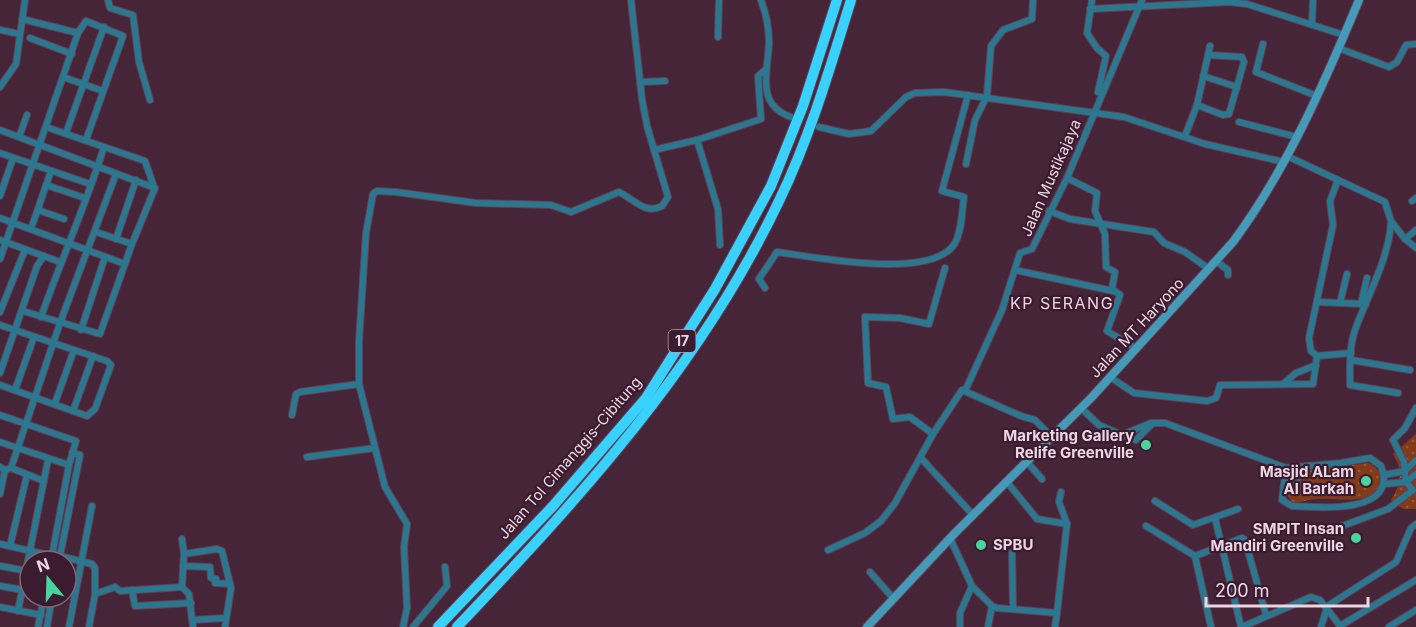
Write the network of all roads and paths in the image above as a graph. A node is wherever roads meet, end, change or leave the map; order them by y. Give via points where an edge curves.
1 (25, 0) edge
2 (108, 0) edge
3 (631, 0) edge
4 (718, 0) edge
5 (761, 0) edge
6 (837, 0) edge
7 (851, 0) edge
8 (1033, 0) edge
9 (1092, 0) edge
10 (1313, 0) edge
11 (1359, 0) edge
12 (1248, 2) edge
13 (1140, 3) edge
14 (1090, 9) junction
15 (22, 19) junction
16 (1312, 23) junction
17 (104, 27) junction
18 (0, 30) edge
19 (78, 33) junction
20 (20, 34) junction
21 (1344, 35) junction
22 (718, 37) dead end
23 (30, 38) dead end
24 (1263, 44) dead end
25 (1416, 44) edge
26 (1210, 46) dead end
27 (1338, 48) junction
28 (72, 54) junction
29 (1208, 55) junction
30 (765, 70) junction
31 (1203, 76) junction
32 (63, 77) junction
33 (664, 81) dead end
34 (640, 82) junction
35 (83, 84) junction
36 (0, 87) edge
37 (1237, 87) junction
38 (103, 91) junction
39 (968, 94) junction
40 (987, 96) junction
41 (1317, 96) junction
42 (150, 100) dead end
43 (1097, 102) junction
44 (1197, 105) junction
45 (1093, 111) junction
46 (27, 114) dead end
47 (791, 117) dead end
48 (1239, 122) dead end
49 (46, 126) junction
50 (819, 127) dead end
51 (0, 130) edge
52 (66, 133) junction
53 (1185, 136) junction
54 (19, 137) junction
55 (1298, 137) junction
56 (86, 140) junction
57 (697, 141) junction
58 (40, 146) junction
59 (104, 147) junction
60 (654, 150) junction
61 (0, 153) edge
62 (13, 158) junction
63 (1285, 159) junction
64 (966, 164) dead end
65 (33, 165) junction
66 (98, 167) junction
67 (51, 171) junction
68 (117, 174) junction
69 (1067, 178) junction
70 (136, 180) junction
71 (1338, 180) junction
72 (90, 184) junction
73 (46, 185) junction
74 (154, 187) junction
75 (0, 196) edge
76 (85, 198) junction
77 (38, 210) junction
78 (1049, 211) junction
79 (0, 218) edge
80 (64, 219) dead end
81 (1391, 221) junction
82 (1099, 222) junction
83 (12, 223) junction
84 (31, 229) junction
85 (1416, 230) edge
86 (96, 232) junction
87 (116, 239) junction
88 (1405, 239) junction
89 (3, 241) edge
90 (71, 243) junction
91 (132, 244) junction
92 (720, 245) dead end
93 (1416, 248) edge
94 (25, 250) junction
95 (87, 250) junction
96 (44, 256) junction
97 (105, 257) junction
98 (0, 258) edge
99 (1216, 261) junction
100 (60, 262) junction
101 (125, 264) junction
102 (945, 268) dead end
103 (1209, 269) junction
104 (1015, 270) junction
105 (1347, 274) dead end
106 (1228, 275) dead end
107 (1367, 278) dead end
108 (765, 288) dead end
109 (1113, 291) junction
110 (1317, 302) junction
111 (1340, 303) junction
112 (1364, 304) junction
113 (23, 310) junction
114 (0, 312) edge
115 (41, 317) junction
116 (60, 323) junction
117 (0, 325) edge
118 (15, 330) junction
119 (81, 330) junction
120 (34, 337) junction
121 (53, 343) junction
122 (74, 350) junction
123 (1137, 350) junction
124 (93, 356) junction
125 (1317, 356) junction
126 (1351, 356) junction
127 (1316, 365) junction
128 (1410, 370) dead end
129 (0, 373) edge
130 (1110, 378) junction
131 (359, 384) junction
132 (1282, 384) junction
133 (0, 385) edge
134 (15, 390) junction
135 (964, 391) junction
136 (1398, 393) dead end
137 (35, 397) junction
138 (55, 403) junction
139 (1081, 408) junction
140 (1416, 408) edge
141 (73, 411) junction
142 (0, 415) edge
143 (292, 416) dead end
144 (26, 424) junction
145 (933, 434) junction
146 (1052, 437) junction
147 (0, 442) edge
148 (17, 447) junction
149 (375, 448) junction
150 (72, 453) junction
151 (307, 457) dead end
152 (921, 458) junction
153 (48, 460) junction
154 (1416, 460) edge
155 (1027, 462) junction
156 (69, 465) junction
157 (1300, 467) junction
158 (1286, 468) junction
159 (5, 469) edge
160 (1402, 472) junction
161 (1387, 474) junction
162 (1416, 474) edge
163 (27, 475) junction
164 (1042, 479) dead end
165 (44, 481) junction
166 (1006, 482) junction
167 (1285, 483) junction
168 (1403, 483) junction
169 (1387, 484) junction
170 (1414, 491) edge
171 (1061, 492) dead end
172 (0, 494) edge
173 (1155, 501) dead end
174 (92, 506) dead end
175 (1238, 509) dead end
176 (973, 515) junction
177 (1215, 518) junction
178 (1067, 524) junction
179 (1416, 524) edge
180 (1146, 526) dead end
181 (1337, 528) dead end
182 (950, 538) junction
183 (182, 539) dead end
184 (0, 544) edge
185 (1221, 545) junction
186 (10, 546) junction
187 (20, 549) edge
188 (31, 549) edge
189 (56, 549) edge
190 (57, 549) edge
191 (828, 550) dead end
192 (1012, 553) dead end
193 (184, 554) junction
194 (1195, 555) junction
195 (78, 562) edge
196 (82, 562) junction
197 (0, 566) edge
198 (183, 566) junction
199 (445, 567) dead end
200 (18, 569) edge
201 (870, 572) dead end
202 (1416, 580) edge
203 (230, 584) junction
204 (0, 586) edge
205 (182, 586) junction
206 (972, 586) junction
207 (18, 589) edge
208 (132, 590) junction
209 (95, 594) junction
210 (893, 598) junction
211 (191, 603) junction
212 (992, 606) junction
213 (0, 607) edge
214 (1013, 608) junction
215 (1326, 608) junction
216 (41, 609) edge
217 (50, 609) edge
218 (1416, 610) edge
219 (18, 611) joint
220 (1057, 613) junction
221 (40, 615) junction
222 (1266, 615) junction
223 (225, 618) junction
224 (193, 624) edge
225 (38, 627) edge
226 (47, 627) edge
227 (69, 627) edge
228 (89, 627) edge
229 (225, 627) edge
230 (403, 627) edge
231 (413, 627) edge
232 (438, 627) edge
233 (457, 627) edge
234 (867, 627) edge
235 (960, 627) edge
236 (988, 627) edge
237 (1055, 627) edge
238 (1211, 627) edge
239 (1241, 627) edge
240 (1321, 627) edge
241 (1341, 627) edge
242 (1389, 627) edge

1 - 15 street
2 - 42 street via 110,8 133,15 139,62
3 - 34 street
4 - 22 street
5 - 30 street via 769,40
6 - 232 highway, Jalan Tol Cimanggis–Cibitung / 17 via 803,106 771,186 715,289 646,398 552,506
7 - 233 highway, Jalan Tol Cimanggis–Cibitung / 17 via 816,110 780,200 729,296 655,405 563,515
8 - 40 street via 1032,19 1008,27 994,40 989,55
9 - 14 street
10 - 16 street
11 - 21 main road, Jalan MT Haryono
12 - 13 street
12 - 16 street
13 - 14 street
13 - 43 street, Jalan Mustikajaya
14 - 43 street via 1087,33 1106,56
15 - 19 street
15 - 20 street
16 - 21 street
17 - 19 street via 84,21
17 - 35 street
17 - 38 street via 123,36
18 - 20 street
19 - 28 street
20 - 36 street via 16,64
21 - 27 main road, Jalan MT Haryono
23 - 28 street
24 - 41 street via 1256,72
25 - 27 street via 1406,45 1397,62 1389,67
26 - 29 street
27 - 41 main road, Jalan MT Haryono
28 - 32 street
29 - 31 street
29 - 37 street via 1244,58
30 - 47 street via 767,98 781,113
30 - 57 street via 758,76 761,119
31 - 37 street
31 - 44 street
32 - 35 street
32 - 49 street
33 - 34 street
34 - 60 street
35 - 38 street
35 - 52 street
37 - 44 street via 1227,115
38 - 56 street
39 - 40 street
39 - 50 street via 915,93 871,131 849,134
39 - 108 street via 942,191 964,197 956,242 948,251 928,262 897,264 777,252 759,279
40 - 45 street
40 - 64 street via 971,133
41 - 55 main road, Jalan MT Haryono
43 - 45 street, Jalan Mustikajaya
44 - 53 street
45 - 53 street
45 - 69 street, Jalan Mustikajaya
46 - 54 street
48 - 55 street
49 - 52 street
49 - 58 street
51 - 54 street
52 - 56 street
53 - 63 street via 1205,144
54 - 58 street
55 - 63 main road, Jalan MT Haryono
56 - 59 street
57 - 60 street
57 - 92 street via 718,209
58 - 65 street
58 - 66 street
59 - 66 street
59 - 74 street via 145,161
60 - 131 street via 668,197 662,206 652,210 619,192 571,212 551,205 459,202 396,192 373,194 366,233
61 - 62 street
62 - 65 street
62 - 75 street
63 - 71 street
63 - 99 main road, Jalan MT Haryono via 1252,216
65 - 67 street
65 - 83 street
66 - 68 street
66 - 72 street
67 - 72 street
67 - 73 street
68 - 70 street
68 - 86 street
69 - 78 street, Jalan Mustikajaya
69 - 82 street via 1097,193 1095,211
70 - 74 street
70 - 87 street
71 - 81 street via 1385,202
71 - 110 street via 1330,201 1333,225
72 - 76 street
73 - 76 street
73 - 77 street
74 - 91 street
76 - 90 street
77 - 80 street
77 - 84 street
78 - 82 street via 1070,219
78 - 104 street, Jalan Mustikajaya via 1032,249 1020,253
79 - 83 street
81 - 88 street
81 - 112 street
82 - 103 street via 1154,232 1164,243
82 - 109 street via 1105,234 1106,267 1115,272
83 - 84 street
83 - 89 street
84 - 90 street
85 - 88 street
86 - 87 street
86 - 95 street
87 - 91 street
88 - 93 street
89 - 94 street
89 - 98 street
90 - 95 street
90 - 100 street
91 - 101 street
94 - 96 street
94 - 114 street
95 - 97 street
95 - 116 street
96 - 100 street
96 - 113 street
97 - 101 street
97 - 119 street
99 - 103 main road, Jalan MT Haryono
99 - 106 street via 1228,270
100 - 115 street
101 - 119 street via 102,332 95,335
102 - 145 street via 929,324 866,317 868,383 886,387 893,419 910,417
103 - 123 main road, Jalan MT Haryono
104 - 109 street
104 - 135 street, Jalan Mustikajaya via 989,342
105 - 111 street
107 - 112 street
109 - 123 street via 1120,295 1107,331
110 - 111 street
110 - 125 street via 1309,338 1311,351
111 - 112 street
112 - 126 street
113 - 115 street
113 - 118 street
115 - 116 street
116 - 119 street
116 - 121 street
117 - 118 street
118 - 120 street
118 - 129 street
120 - 121 street
120 - 134 street
121 - 122 street
121 - 137 street
122 - 124 street
122 - 138 street
123 - 130 main road, Jalan MT Haryono
124 - 141 street
124 - 141 street via 110,362 108,376 92,413 87,416
125 - 126 street
125 - 127 street
126 - 128 street
126 - 136 street via 1350,385
127 - 132 street
127 - 132 street via 1312,384
130 - 132 street via 1134,393 1207,401 1216,399 1220,385
130 - 139 main road, Jalan MT Haryono
131 - 143 street via 300,392 296,394
131 - 149 street
133 - 134 street
134 - 137 street
135 - 145 street, Jalan Mustikajaya
135 - 146 street via 1035,420
137 - 138 street
137 - 144 street
138 - 141 street
139 - 146 main road, Jalan MT Haryono
139 - 158 street via 1099,425 1122,435 1153,423 1165,423
140 - 160 street via 1393,440 1400,452
142 - 144 street
144 - 148 street
144 - 150 street via 76,441
145 - 152 street, Jalan Mustikajaya
146 - 155 main road, Jalan MT Haryono
147 - 148 street
148 - 153 street
148 - 159 street
149 - 151 street
149 - 230 street via 387,492 407,524 404,547 408,608
150 - 156 street
150 - 190 street via 80,455
152 - 176 street
152 - 191 street, Jalan Mustikajaya via 896,503 881,521
153 - 156 street
153 - 165 street
154 - 160 street
155 - 164 street
155 - 166 main road, Jalan MT Haryono
156 - 189 street
157 - 158 street
157 - 161 street via 1370,458
157 - 167 street via 1297,480
158 - 167 street
159 - 163 street
159 - 172 street
160 - 161 street
160 - 168 street
161 - 169 street
162 - 168 street
163 - 165 street
163 - 186 street
165 - 188 street
166 - 176 main road, Jalan MT Haryono
166 - 178 street via 1036,519
167 - 169 street via 1284,502 1300,506 1366,502
168 - 169 street
168 - 170 street
170 - 181 street via 1384,511
171 - 178 street via 1059,505
173 - 177 street via 1193,525
174 - 196 street
175 - 177 street
176 - 182 main road, Jalan MT Haryono
177 - 185 street
178 - 220 street
179 - 215 street via 1395,562
180 - 194 street
182 - 206 street
182 - 210 main road, Jalan MT Haryono
183 - 193 street
184 - 186 street
185 - 194 street
185 - 222 street via 1245,540
185 - 239 street
186 - 187 street
192 - 214 street
193 - 198 street
193 - 203 street via 220,550
194 - 238 street
195 - 196 street
196 - 209 street via 95,568
196 - 227 street
197 - 200 street
198 - 203 street via 210,567 215,583
198 - 205 street
199 - 231 street via 447,586
201 - 210 street
202 - 241 street
203 - 223 street
204 - 207 street
205 - 208 street
205 - 211 street
206 - 212 street
206 - 235 street via 960,613
208 - 209 street via 119,591 115,587
208 - 211 street via 135,606
209 - 228 street
210 - 234 main road, Jalan MT Haryono
211 - 224 street
212 - 214 street
212 - 236 street
213 - 219 street
214 - 220 street
215 - 222 street via 1311,597
215 - 240 street
215 - 241 street
216 - 221 street
217 - 226 street
218 - 242 street
219 - 221 street
220 - 237 street
221 - 225 street
222 - 239 street
223 - 224 street
223 - 229 street

